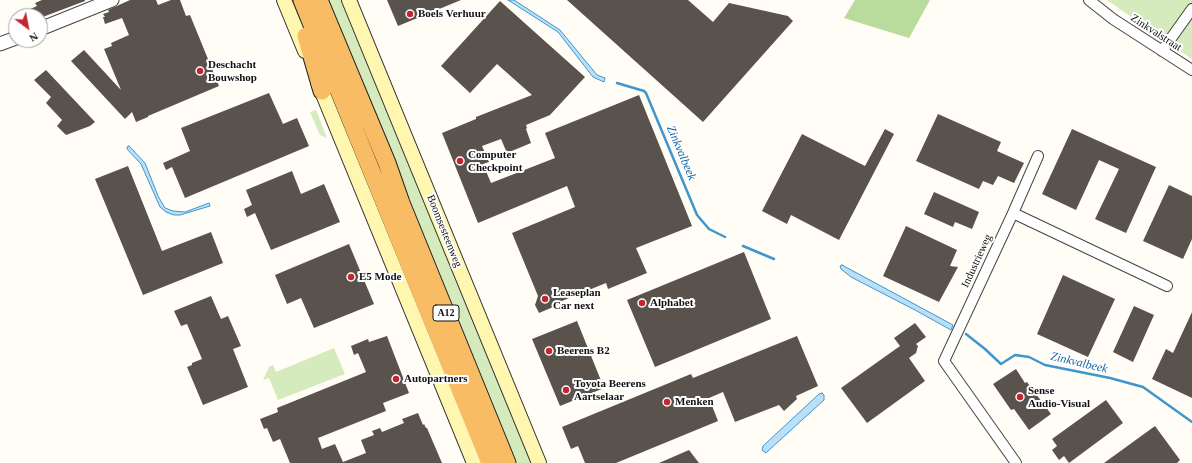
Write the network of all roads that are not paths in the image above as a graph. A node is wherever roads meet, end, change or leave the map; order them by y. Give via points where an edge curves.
1 (112, 0) edge
2 (284, 0) edge
3 (349, 0) edge
4 (1089, 0) edge
5 (309, 3) edge
6 (1192, 9) edge
7 (48, 26) edge
8 (1162, 51) junction
9 (1192, 70) edge
10 (322, 91) junction
11 (1038, 156) dead end
12 (1013, 213) junction
13 (1167, 286) dead end
14 (474, 463) edge
15 (490, 463) edge
16 (507, 463) edge
17 (539, 463) edge
18 (1016, 463) edge

1 - 7 street
2 - 10 main road
3 - 17 main road, Boomsesteenweg
4 - 8 street, Zinkvalstraat
5 - 10 highway via 306,35
5 - 15 highway, A12
5 - 16 highway, A12 via 387,163 400,203
6 - 8 street
8 - 9 street, Zinkvalstraat
10 - 14 main road
11 - 12 street
12 - 13 street
12 - 18 street, Industrieweg via 944,362

